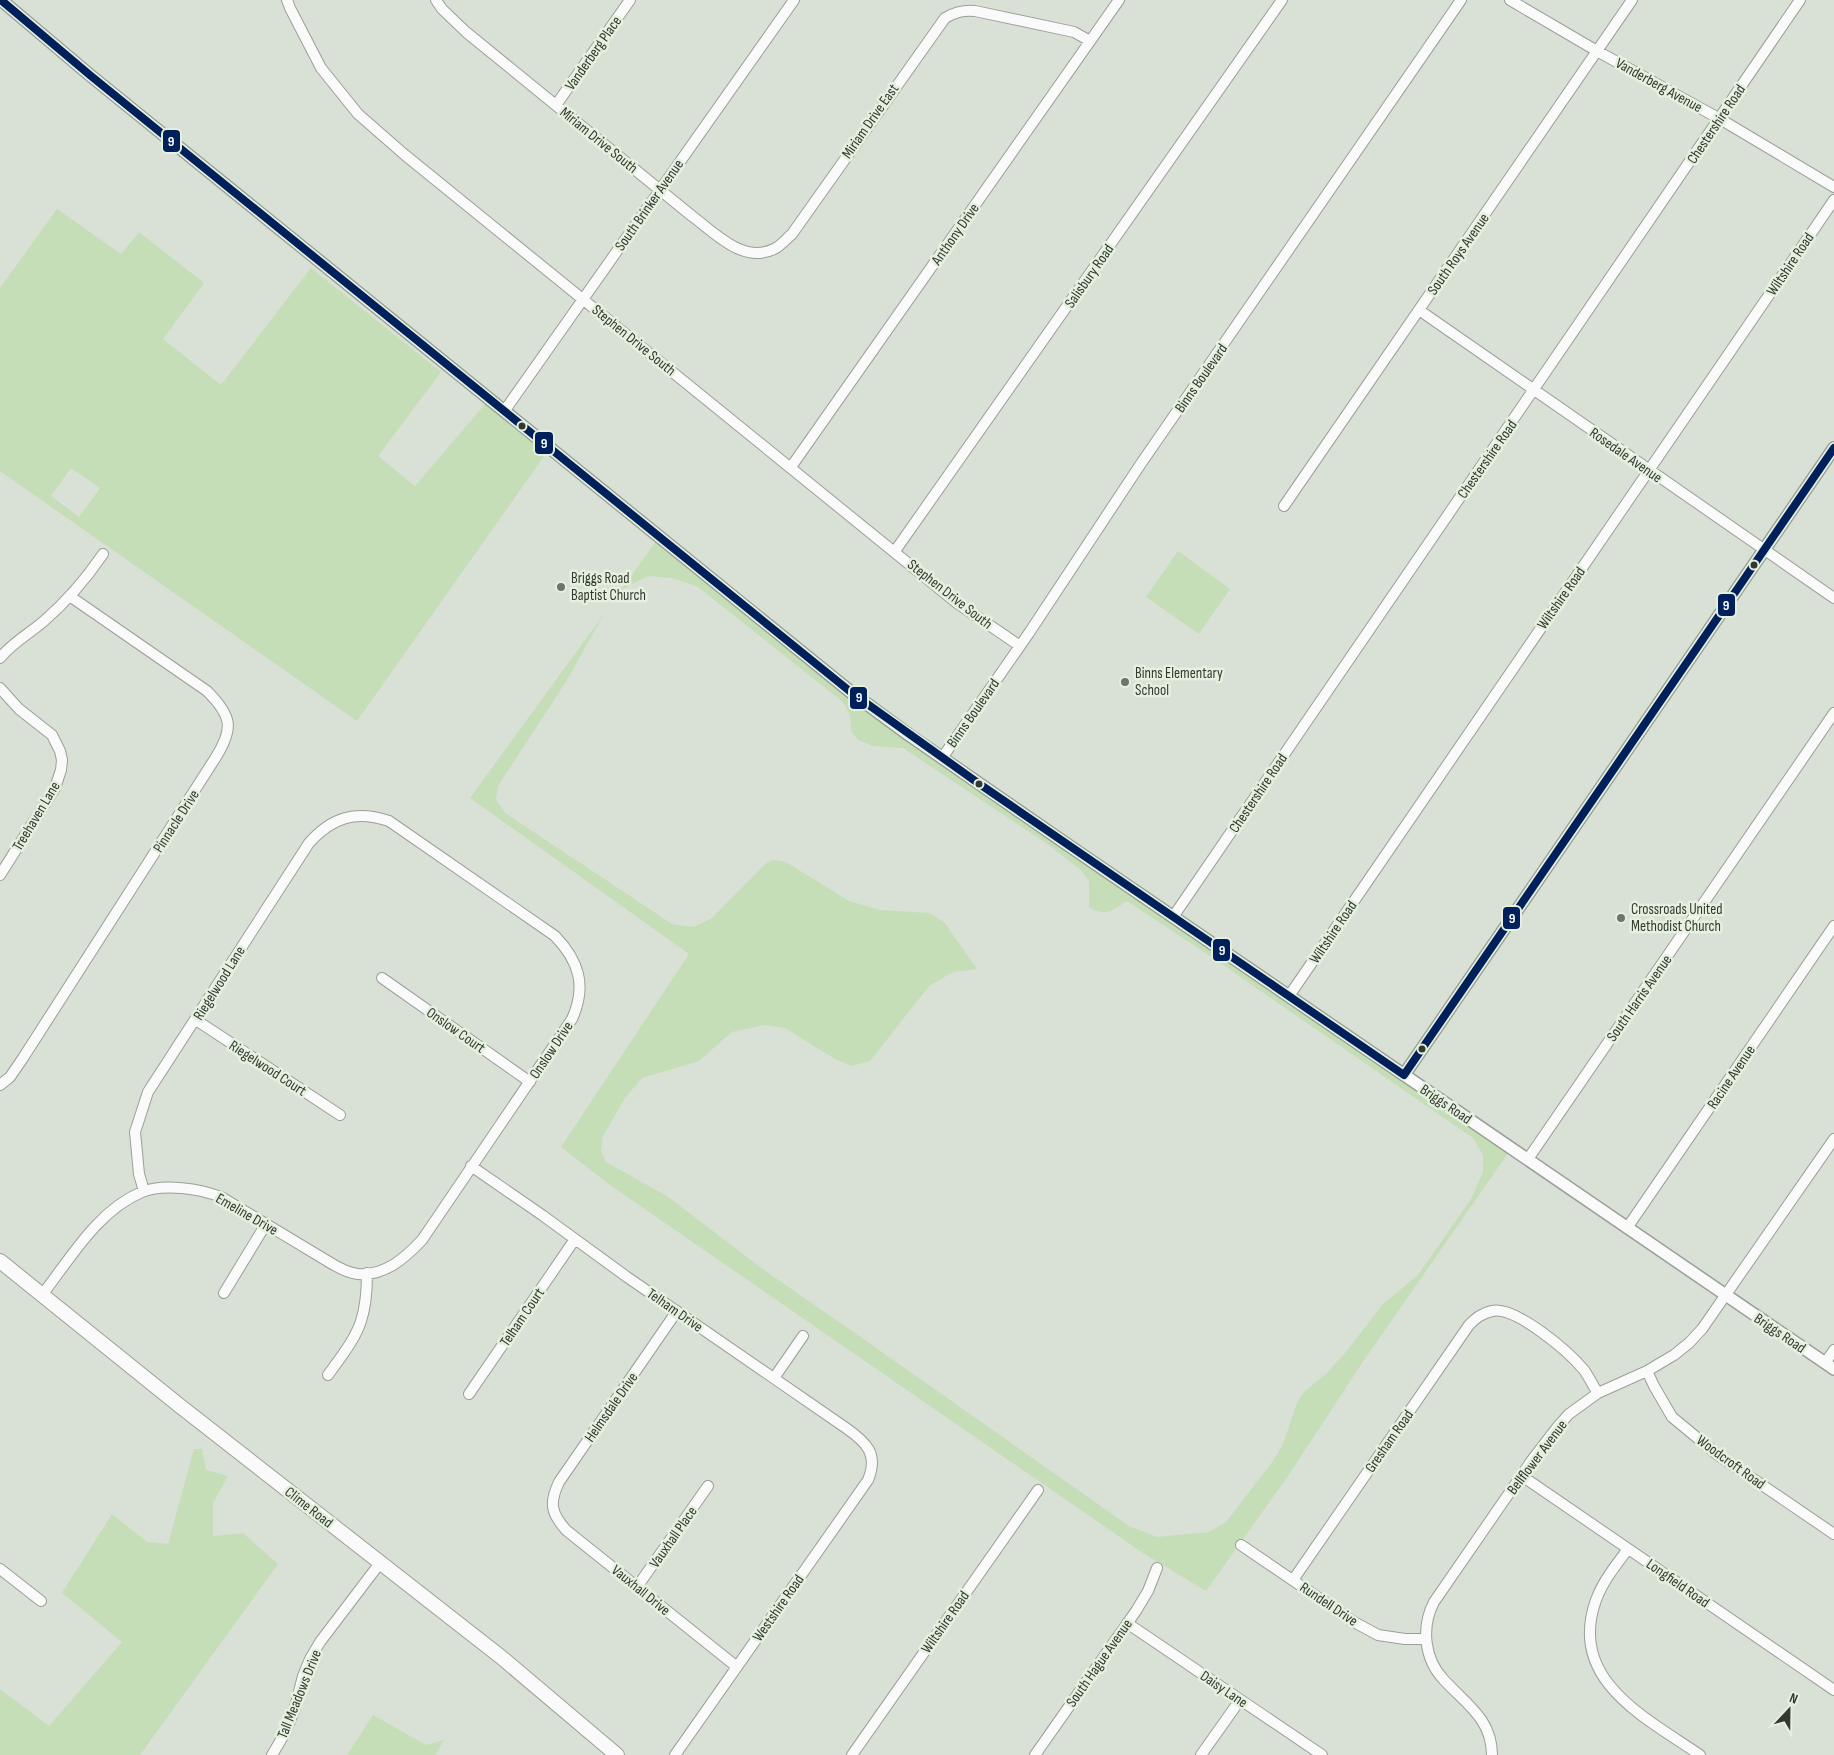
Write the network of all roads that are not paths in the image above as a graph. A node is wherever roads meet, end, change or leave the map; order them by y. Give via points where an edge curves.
1 (1, 0) edge
2 (288, 0) edge
3 (436, 0) edge
4 (630, 0) edge
5 (794, 0) edge
6 (1119, 0) edge
7 (1282, 0) edge
8 (1462, 0) edge
9 (1510, 0) edge
10 (1632, 0) edge
11 (1800, 0) edge
12 (1090, 41) junction
13 (1597, 51) junction
14 (556, 105) junction
15 (1720, 119) junction
16 (1834, 187) edge
17 (660, 190) junction
18 (1834, 200) edge
19 (775, 248) joint
20 (583, 299) junction
21 (1420, 310) junction
22 (1534, 391) junction
23 (505, 410) junction
24 (1834, 448) edge
25 (791, 467) junction
26 (1648, 470) junction
27 (1284, 506) dead end
28 (1764, 550) junction
29 (895, 551) junction
30 (103, 554) dead end
31 (70, 597) junction
32 (1834, 598) edge
33 (1020, 646) junction
34 (0, 658) edge
35 (0, 688) edge
36 (1834, 713) edge
37 (942, 758) junction
38 (366, 816) joint
39 (0, 875) edge
40 (1173, 917) junction
41 (1834, 926) edge
42 (382, 978) dead end
43 (1289, 996) junction
44 (196, 1020) junction
45 (1404, 1075) junction
46 (530, 1082) junction
47 (0, 1085) edge
48 (340, 1115) dead end
49 (1834, 1139) edge
50 (1528, 1160) junction
51 (471, 1166) junction
52 (144, 1191) junction
53 (266, 1224) junction
54 (1627, 1228) junction
55 (575, 1239) junction
56 (1, 1262) edge
57 (367, 1273) junction
58 (224, 1292) dead end
59 (42, 1295) junction
60 (1726, 1296) junction
61 (676, 1311) junction
62 (803, 1336) dead end
63 (1834, 1350) edge
64 (1829, 1366) edge
65 (1647, 1371) junction
66 (328, 1375) dead end
67 (774, 1378) junction
68 (1598, 1393) junction
69 (469, 1394) dead end
70 (872, 1458) joint
71 (1522, 1476) junction
72 (708, 1486) dead end
73 (1038, 1490) dead end
74 (552, 1507) joint
75 (1834, 1534) edge
76 (1241, 1546) dead end
77 (1628, 1549) junction
78 (380, 1563) junction
79 (1157, 1568) dead end
80 (0, 1569) edge
81 (1293, 1580) junction
82 (637, 1587) junction
83 (41, 1600) dead end
84 (1127, 1623) junction
85 (1426, 1639) junction
86 (736, 1668) junction
87 (1834, 1690) edge
88 (1240, 1700) junction
89 (272, 1755) edge
90 (616, 1755) edge
91 (675, 1755) edge
92 (852, 1755) edge
93 (1035, 1755) edge
94 (1201, 1755) edge
95 (1322, 1755) edge
96 (1492, 1755) edge
97 (1700, 1755) edge

1 - 23 street, Briggs Road via 78,66
2 - 20 street, Stephen Drive South via 321,68 358,114
3 - 14 street, Miriam Drive South via 466,32
4 - 14 street, Vanderberg Place
5 - 17 street, South Brinker Avenue
6 - 12 street, Anthony Drive
7 - 29 street, Salisbury Road
8 - 33 street, Binns Boulevard via 1140,465
9 - 13 street, Vanderberg Avenue
10 - 13 street, South Roys Avenue
11 - 15 street, Chestershire Road
12 - 19 street, Miriam Drive East via 1074,32 975,11 956,12 945,18 792,234
12 - 25 street, Anthony Drive
13 - 15 street, Vanderberg Avenue
13 - 21 street, South Roys Avenue
14 - 17 street, Miriam Drive South
15 - 16 street, Vanderberg Avenue
15 - 22 street, Chestershire Road
17 - 19 street, Miriam Drive South via 727,243 756,254
17 - 20 street, South Brinker Avenue
18 - 26 street, Wiltshire Road
20 - 23 street, South Brinker Avenue
20 - 25 street, Stephen Drive South
21 - 22 street, Rosedale Avenue
21 - 27 street, South Roys Avenue
22 - 26 street, Rosedale Avenue
22 - 40 street, Chestershire Road
23 - 37 street, Briggs Road via 852,693
24 - 28 street
25 - 29 street, Stephen Drive South
26 - 28 street, Rosedale Avenue
26 - 43 street, Wiltshire Road
28 - 32 street, Rosedale Avenue
28 - 45 street
29 - 33 street, Stephen Drive South via 957,603
30 - 31 street
31 - 34 street
31 - 47 street, Pinnacle Drive via 207,692 225,713 229,727 226,741 216,757 23,1058
33 - 37 street, Binns Boulevard
35 - 39 street, Treehaven Lane via 19,709 52,735 60,751 62,765 56,788
36 - 50 street, South Harris Avenue
37 - 40 street, Briggs Road
38 - 44 street, Riegelwood Lane via 343,818 317,833
38 - 46 street, Onslow Drive via 389,821 400,828 555,936 568,949 580,982 576,1010
40 - 43 street, Briggs Road
41 - 54 street, Racine Avenue
42 - 46 street, Onslow Court
43 - 45 street, Briggs Road
44 - 48 street, Riegelwood Court
44 - 52 street, Riegelwood Lane via 148,1092 135,1132
45 - 50 street, Briggs Road
46 - 51 street, Onslow Drive
49 - 60 street, Bellflower Avenue
50 - 54 street, Briggs Road
51 - 55 street, Telham Drive
51 - 57 street, Onslow Drive via 422,1240 406,1257 387,1268
52 - 53 street, Emeline Drive via 190,1188 208,1192 234,1203
52 - 59 street, Emeline Drive via 127,1200 95,1226
53 - 57 street, Emeline Drive via 339,1268 357,1274
53 - 58 street
54 - 60 street, Briggs Road
55 - 61 street, Telham Drive
55 - 69 street, Telham Court
56 - 59 main road, Clime Road
57 - 66 street via 361,1320
59 - 78 main road, Clime Road
60 - 64 street, Briggs Road
60 - 65 street, Bellflower Avenue via 1689,1343
61 - 67 street, Telham Drive
61 - 74 street, Helmsdale Drive via 559,1482
62 - 67 street
63 - 64 street
65 - 68 street, Bellflower Avenue
65 - 75 street, Woodcroft Road via 1672,1416 1718,1455
67 - 70 street, Telham Drive via 856,1435 867,1444
68 - 71 street, Bellflower Avenue via 1559,1424
68 - 81 street, Gresham Road via 1572,1356 1515,1315 1492,1310 1480,1315 1469,1325
70 - 86 street, Westshire Road via 868,1480
71 - 77 street, Longfield Road
71 - 85 street, Bellflower Avenue via 1434,1602 1427,1620
72 - 82 street, Vauxhall Place
73 - 92 street, Wiltshire Road
74 - 82 street, Vauxhall Drive via 566,1530
76 - 81 street, Rundell Drive
77 - 87 street, Longfield Road
77 - 97 street via 1604,1583 1591,1616 1590,1637 1598,1670 1627,1704
78 - 89 street, Tall Meadows Drive via 310,1659 285,1733
78 - 90 main road, Clime Road via 501,1657
79 - 84 street, South Hague Avenue via 1148,1591
80 - 83 street
81 - 85 street, Rundell Drive via 1378,1635
82 - 86 street, Vauxhall Drive
84 - 88 street, Daisy Lane
84 - 93 street, South Hague Avenue
85 - 96 street, Bellflower Avenue via 1428,1653 1443,1680 1470,1704 1484,1724
86 - 91 street, Westshire Road
88 - 94 street
88 - 95 street, Daisy Lane

